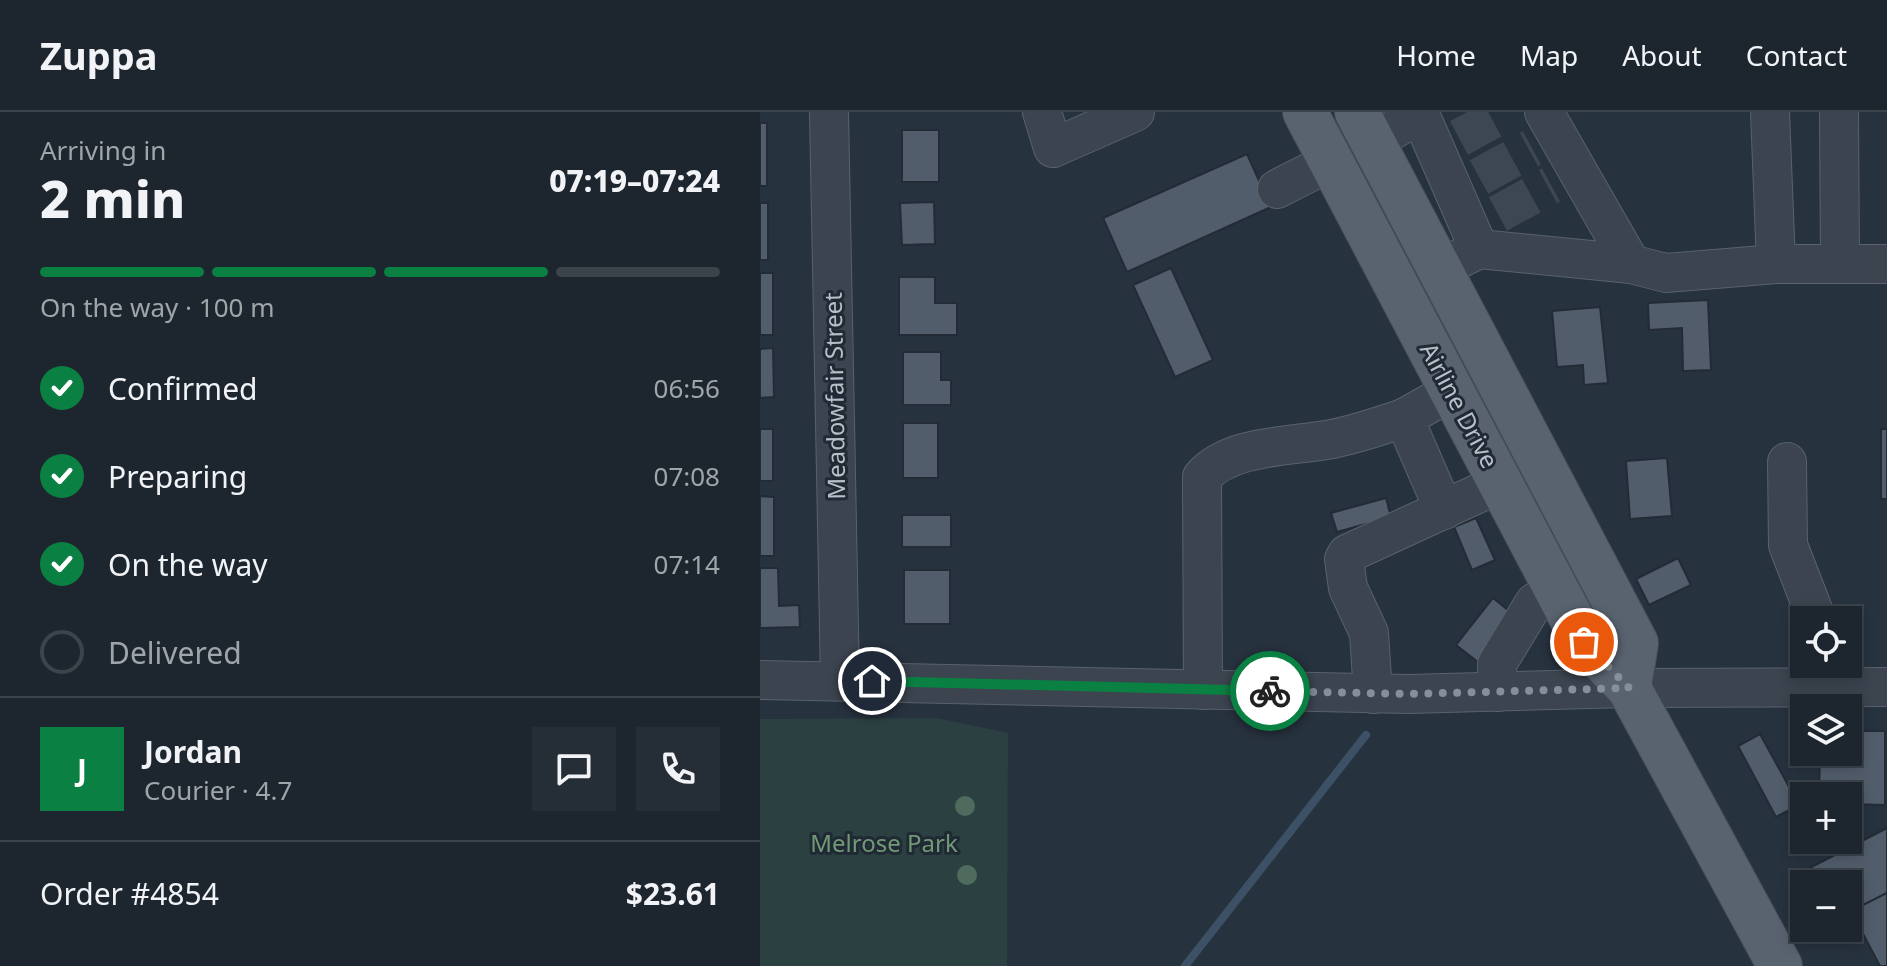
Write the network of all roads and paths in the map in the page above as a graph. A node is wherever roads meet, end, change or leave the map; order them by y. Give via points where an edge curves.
1 (829, 112) edge
2 (1042, 112) edge
3 (1135, 112) edge
4 (1305, 112) edge
5 (1770, 112) edge
6 (1839, 112) edge
7 (1422, 113) edge
8 (1364, 127) edge
9 (1545, 132) edge
10 (1330, 162) junction
11 (1277, 189) dead end
12 (1483, 231) junction
13 (1631, 264) junction
14 (1776, 264) junction
15 (1840, 264) junction
16 (1887, 264) edge
17 (1440, 268) junction
18 (1452, 391) junction
19 (1404, 418) junction
20 (1787, 462) dead end
21 (1501, 483) junction
22 (1444, 510) junction
23 (1556, 588) junction
24 (1812, 606) edge
25 (1790, 678) edge
26 (1832, 678) edge
27 (760, 680) edge
28 (840, 680) junction
29 (1887, 687) edge
30 (1629, 688) junction
31 (1203, 690) junction
32 (1498, 692) junction
33 (1373, 694) junction
34 (1780, 966) edge

1 - 28 street, Meadowfair Street
2 - 3 street via 1053,148
4 - 10 main road, Airline Drive
5 - 14 street
6 - 15 street
7 - 8 street
7 - 12 street via 1447,145
8 - 10 main road
8 - 17 main road, Airline Drive
9 - 13 street via 1564,178
10 - 11 street
10 - 18 main road, Airline Drive
12 - 13 street
12 - 17 street
13 - 14 street via 1666,273
14 - 15 street
15 - 16 street
17 - 30 main road, Airline Drive via 1636,643
18 - 19 street
18 - 21 main road, Airline Drive
19 - 22 street
19 - 31 street via 1333,439 1234,456 1202,477
20 - 24 street via 1788,545
21 - 22 street
21 - 23 main road, Airline Drive
22 - 33 street via 1344,559 1348,588 1369,633
23 - 30 main road, Airline Drive via 1584,642
23 - 32 street via 1534,603 1497,664
25 - 30 street
26 - 29 street
27 - 28 street
28 - 31 street
30 - 32 street
30 - 34 main road, Airline Drive
31 - 33 street
32 - 33 street

